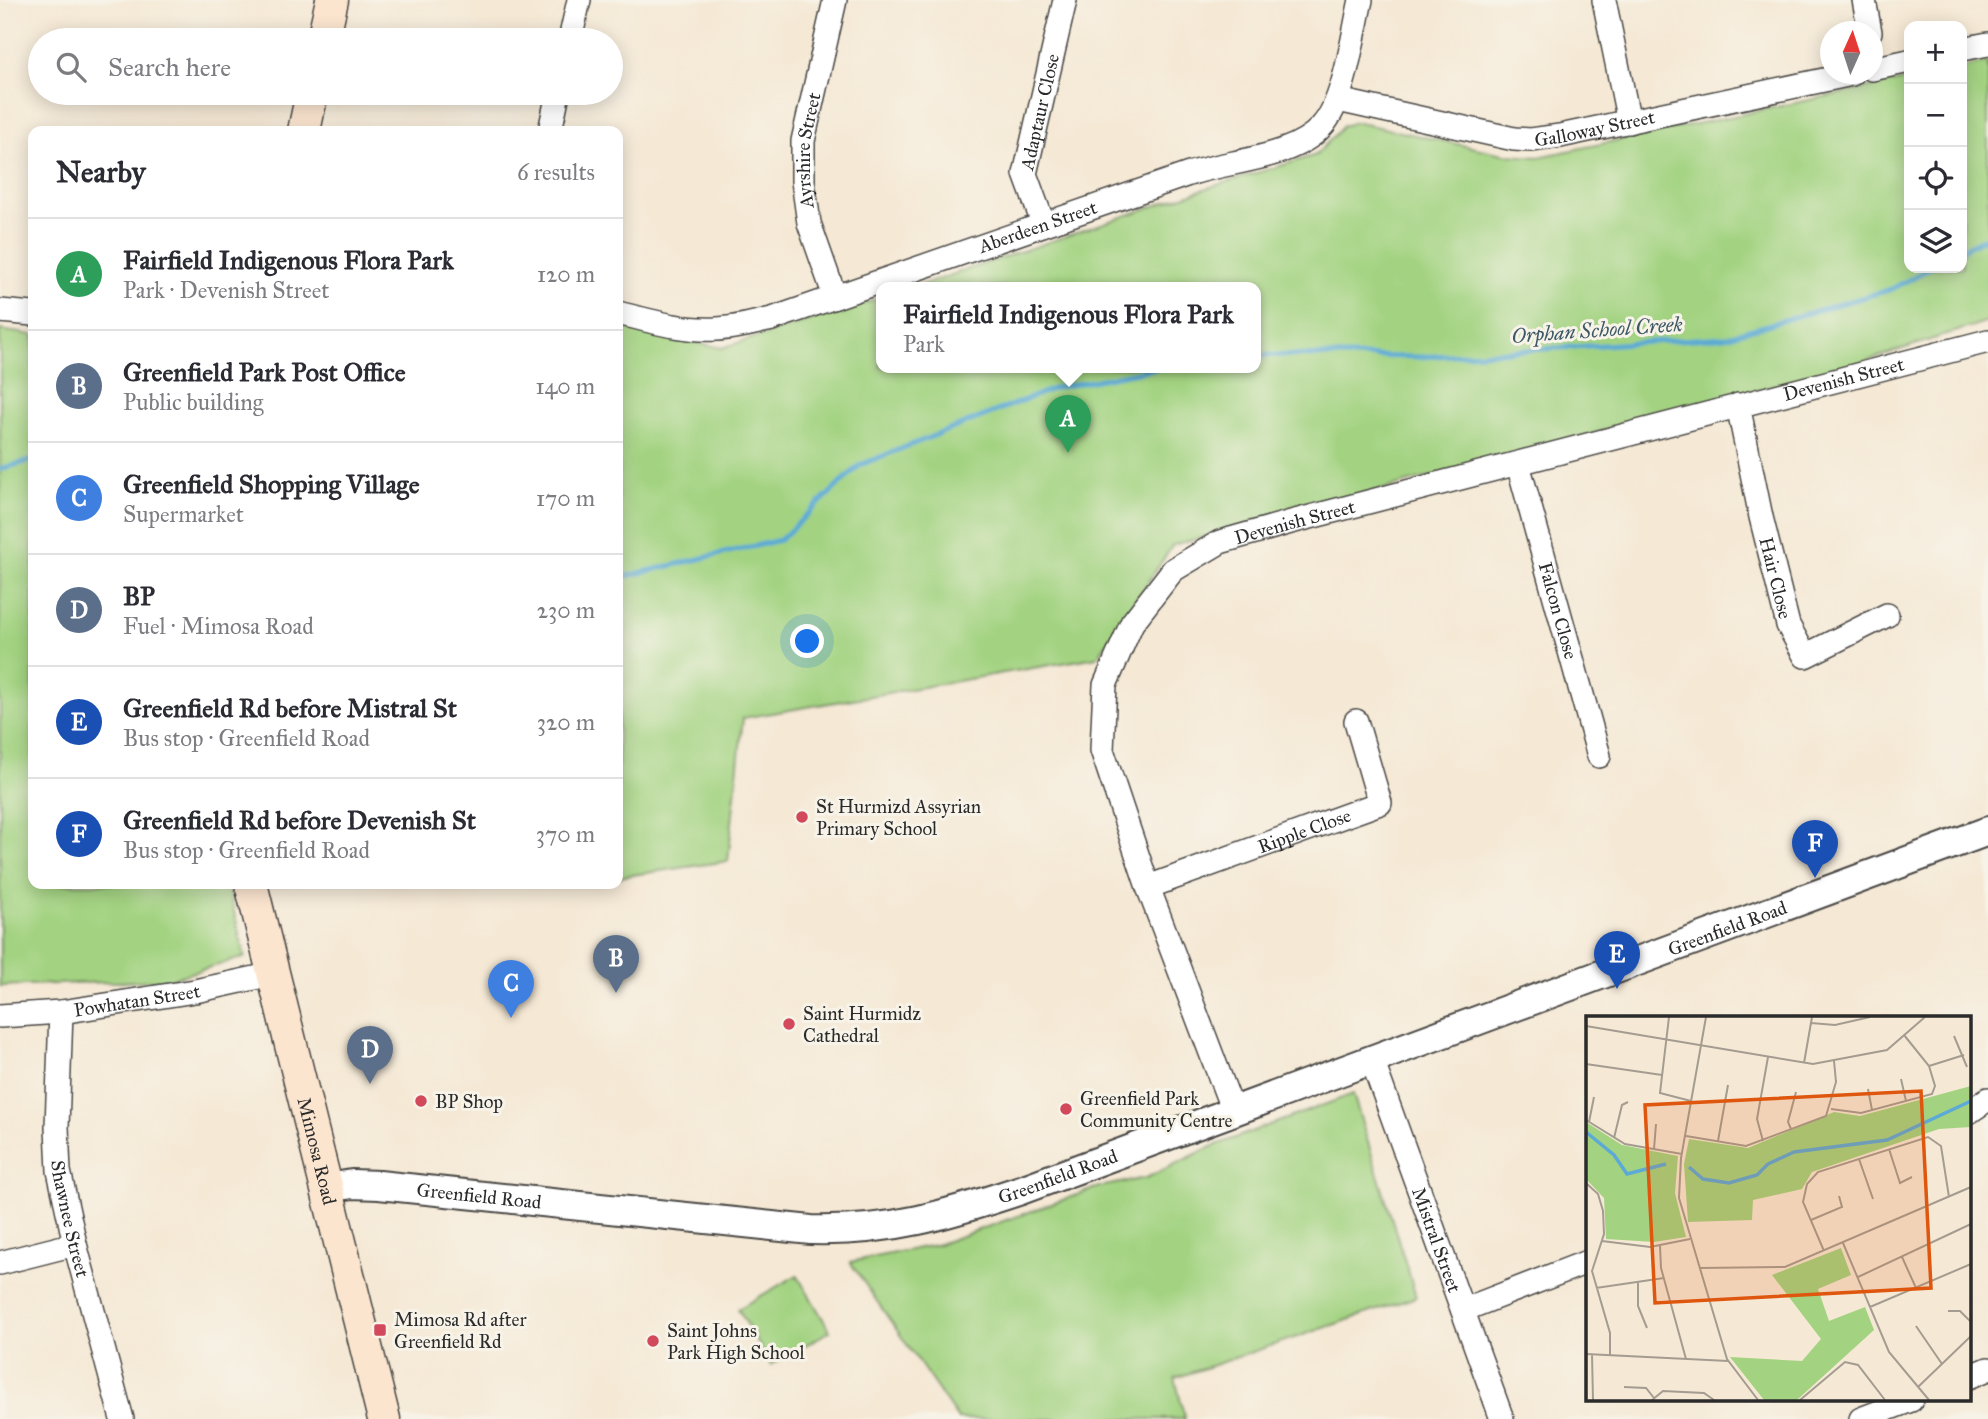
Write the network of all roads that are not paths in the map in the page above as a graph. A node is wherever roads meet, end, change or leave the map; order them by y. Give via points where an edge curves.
1 (332, 0) edge
2 (579, 0) edge
3 (835, 0) edge
4 (1065, 0) edge
5 (1361, 0) edge
6 (1604, 0) edge
7 (1864, 0) edge
8 (1868, 21) edge
9 (326, 28) edge
10 (573, 28) edge
11 (1988, 44) edge
12 (1967, 49) edge
13 (1883, 61) edge
14 (1904, 61) edge
15 (1820, 81) edge
16 (1338, 100) junction
17 (309, 105) edge
18 (555, 105) edge
19 (1629, 121) junction
20 (305, 126) edge
21 (551, 126) edge
22 (1043, 223) junction
23 (876, 282) edge
24 (877, 282) edge
25 (835, 297) junction
26 (0, 311) edge
27 (28, 314) edge
28 (623, 314) edge
29 (1988, 341) edge
30 (1738, 405) junction
31 (1518, 464) junction
32 (1887, 615) dead end
33 (1356, 722) dead end
34 (1599, 756) dead end
35 (1988, 831) edge
36 (1148, 887) junction
37 (252, 889) edge
38 (273, 974) junction
39 (61, 1012) junction
40 (0, 1016) edge
41 (1372, 1060) junction
42 (1988, 1099) edge
43 (1233, 1111) junction
44 (1970, 1111) edge
45 (328, 1188) junction
46 (75, 1244) junction
47 (1586, 1262) edge
48 (0, 1263) edge
49 (1463, 1310) junction
50 (1988, 1369) edge
51 (1970, 1377) edge
52 (1903, 1402) edge
53 (1869, 1411) edge
54 (122, 1419) edge
55 (384, 1419) edge
56 (1502, 1419) edge

1 - 9 main road
2 - 10 street
3 - 25 street, Ayrshire Street via 803,141 809,223
4 - 22 street, Adaptaur Close via 1025,174
5 - 16 street, Aberdeen Street
6 - 19 street
7 - 8 street
11 - 12 street
13 - 14 street
15 - 19 street, Galloway Street
16 - 19 street, Galloway Street via 1523,139 1553,138
16 - 22 street, Aberdeen Street via 1323,125 1296,145
17 - 20 main road
18 - 21 street
22 - 24 street, Aberdeen Street
23 - 25 street, Aberdeen Street
25 - 28 street, Aberdeen Street via 772,319 715,329 660,324
26 - 27 street
29 - 30 street, Devenish Street
30 - 31 street, Devenish Street
30 - 32 street, Hair Close via 1788,625 1805,656
31 - 34 street, Falcon Close
31 - 36 street, Devenish Street via 1220,542 1173,570 1132,623 1105,685 1102,750
33 - 36 street, Ripple Close via 1380,803
35 - 41 street, Greenfield Road
36 - 43 street, Devenish Street
37 - 38 main road, Mimosa Road
38 - 39 street, Powhatan Street
38 - 45 main road, Mimosa Road
39 - 40 street, Powhatan Street
39 - 46 street, Shawnee Street via 59,1171
41 - 43 street, Greenfield Road
41 - 49 street, Mistral Street
42 - 44 street
43 - 45 street, Greenfield Road via 946,1215 842,1231 379,1185
45 - 55 main road, Mimosa Road
46 - 48 street
46 - 54 street, Shawnee Street
47 - 49 street
49 - 56 street, Mistral Street
50 - 51 street
52 - 53 street

